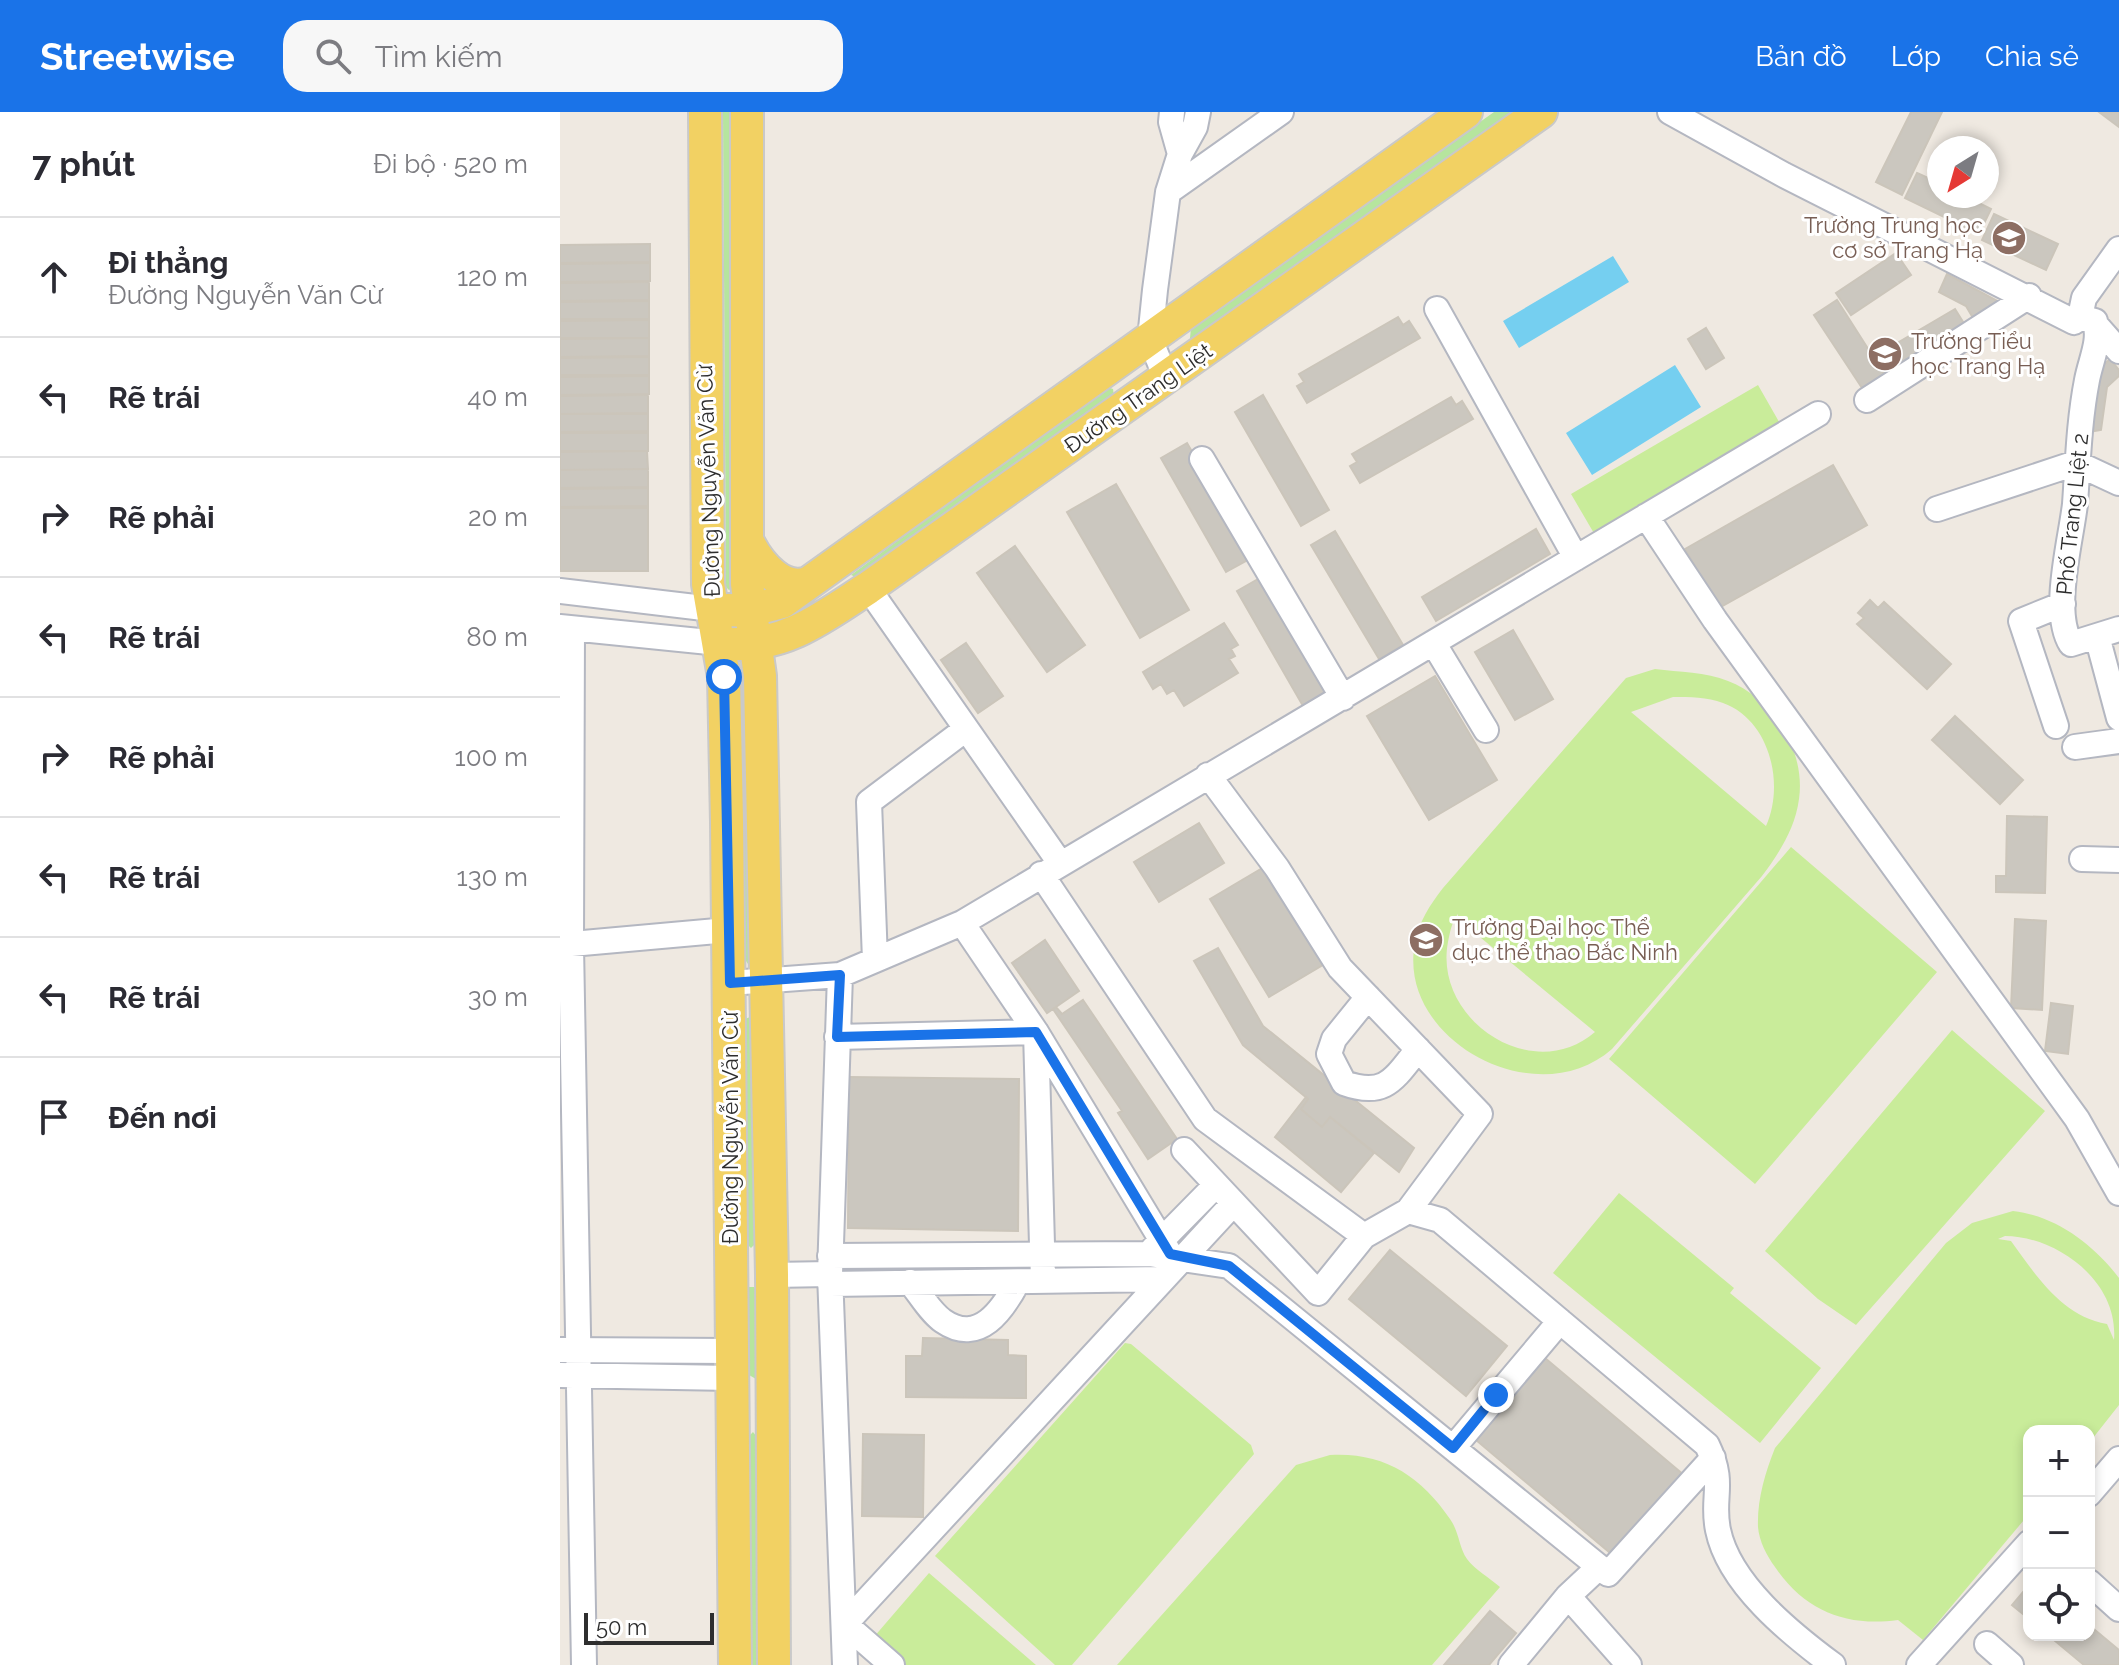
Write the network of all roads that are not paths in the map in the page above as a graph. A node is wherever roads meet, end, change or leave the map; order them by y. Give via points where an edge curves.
1 (705, 112) edge
2 (747, 112) edge
3 (1172, 112) edge
4 (1198, 112) edge
5 (1281, 112) edge
6 (1466, 112) edge
7 (1541, 112) edge
8 (1670, 112) edge
9 (1180, 154) junction
10 (1168, 192) junction
11 (2119, 249) edge
12 (2029, 296) junction
13 (1437, 309) dead end
14 (2086, 325) junction
15 (1150, 339) junction
16 (2119, 351) edge
17 (1166, 378) junction
18 (1867, 400) dead end
19 (1818, 414) dead end
20 (1202, 459) dead end
21 (2076, 463) junction
22 (2119, 483) edge
23 (1937, 509) dead end
24 (1646, 516) junction
25 (749, 544) junction
26 (1576, 558) junction
27 (810, 582) junction
28 (868, 588) junction
29 (560, 591) edge
30 (2063, 604) junction
31 (712, 609) junction
32 (748, 611) junction
33 (566, 628) edge
34 (2108, 633) edge
35 (719, 643) junction
36 (1434, 644) junction
37 (754, 645) junction
38 (1343, 698) junction
39 (2119, 718) edge
40 (2056, 726) dead end
41 (966, 729) junction
42 (1486, 730) dead end
43 (565, 738) edge
44 (2119, 741) edge
45 (2075, 747) dead end
46 (1208, 775) junction
47 (2082, 859) dead end
48 (2119, 860) edge
49 (1051, 869) junction
50 (962, 923) junction
51 (728, 930) junction
52 (565, 945) edge
53 (875, 960) junction
54 (840, 975) junction
55 (730, 983) junction
56 (765, 983) junction
57 (1368, 997) junction
58 (1036, 1032) junction
59 (837, 1037) junction
60 (1418, 1049) junction
61 (573, 1092) junction
62 (560, 1114) edge
63 (1184, 1150) dead end
64 (1216, 1185) junction
65 (2119, 1193) edge
66 (1232, 1205) junction
67 (1408, 1211) junction
68 (1364, 1236) junction
69 (929, 1247) junction
70 (1166, 1250) junction
71 (1042, 1255) junction
72 (830, 1271) junction
73 (772, 1275) junction
74 (731, 1276) junction
75 (1162, 1279) junction
76 (1043, 1280) junction
77 (920, 1282) junction
78 (1017, 1283) junction
79 (1560, 1321) junction
80 (569, 1350) edge
81 (569, 1376) edge
82 (730, 1378) junction
83 (772, 1407) junction
84 (2119, 1443) edge
85 (1453, 1448) junction
86 (1713, 1458) junction
87 (2119, 1459) edge
88 (2095, 1469) edge
89 (2095, 1487) edge
90 (570, 1492) edge
91 (2023, 1550) edge
92 (1599, 1567) junction
93 (2095, 1587) edge
94 (1568, 1596) junction
95 (2119, 1609) edge
96 (845, 1624) junction
97 (1987, 1644) dead end
98 (584, 1665) edge
99 (735, 1665) edge
100 (774, 1665) edge
101 (845, 1665) edge
102 (892, 1665) edge
103 (1511, 1665) edge
104 (1629, 1665) edge
105 (1833, 1665) edge
106 (1919, 1665) edge
107 (2011, 1665) edge

1 - 31 main road, Đường Nguyễn Văn Cừ via 706,507
2 - 25 main road, Đường Nguyễn Văn Cừ
3 - 9 street
4 - 9 street
5 - 10 street
6 - 15 main road, Đường Trang Liệt
7 - 17 main road, Đường Trang Liệt
8 - 12 street via 1784,175
9 - 10 street
10 - 15 street
11 - 14 street, Phố Trang Liệt 2 via 2084,298
12 - 14 street
12 - 18 street
13 - 26 street
14 - 16 street
14 - 21 street, Phố Trang Liệt 2 via 2097,345 2087,377
15 - 17 street
15 - 27 main road, Đường Trang Liệt
17 - 28 main road, Đường Trang Liệt
19 - 24 street
20 - 38 street
21 - 22 street
21 - 23 street
21 - 30 street, Phố Trang Liệt 2
24 - 26 street
24 - 65 street via 1715,620 2077,1119
25 - 27 main road via 762,565 783,582
25 - 32 main road, Đường Nguyễn Văn Cừ
26 - 36 street
27 - 32 main road, Đường Trang Liệt via 782,602
28 - 37 main road, Đường Trang Liệt via 794,634
28 - 41 street
29 - 31 street
30 - 34 street, Phố Trang Liệt 2 via 2071,644
30 - 40 street via 2021,621
31 - 32 main road, Đường Trang Liệt
31 - 35 main road, Đường Nguyễn Văn Cừ
32 - 37 main road, Đường Nguyễn Văn Cừ
33 - 35 street
33 - 43 street
34 - 39 street
35 - 37 main road, Đường Trang Liệt
35 - 51 main road, Đường Nguyễn Văn Cừ
36 - 38 street
36 - 42 street
37 - 56 main road, Đường Nguyễn Văn Cừ via 760,676
38 - 46 street
41 - 49 street
41 - 53 street via 869,802
43 - 52 street
44 - 45 street
46 - 49 street
46 - 57 street via 1277,868 1340,968
47 - 48 street
49 - 50 street
49 - 68 street via 1205,1119
50 - 53 street
50 - 58 street
51 - 52 street
51 - 55 main road, Đường Nguyễn Văn Cừ
52 - 61 street
53 - 54 street
54 - 56 street
54 - 59 street
55 - 56 street
55 - 74 main road, Đường Nguyễn Văn Cừ
56 - 73 main road, Đường Nguyễn Văn Cừ
57 - 60 street
57 - 60 street via 1334,1039 1329,1054 1344,1083 1381,1088
58 - 59 street
58 - 70 street
58 - 71 street
59 - 72 street
60 - 67 street via 1480,1114
61 - 62 street
61 - 80 street
63 - 64 street
64 - 66 street
64 - 70 street
66 - 68 street via 1318,1293
66 - 70 street
67 - 68 street
67 - 79 street via 1440,1220
69 - 71 street
69 - 72 street
69 - 77 street
70 - 71 street
70 - 75 street
70 - 85 street via 1229,1266
71 - 76 street
72 - 73 street
72 - 77 street
72 - 96 street
73 - 74 main road
73 - 83 main road, Đường Nguyễn Văn Cừ
74 - 82 main road, Đường Nguyễn Văn Cừ
75 - 76 street
75 - 96 street
76 - 78 street
77 - 78 street
77 - 78 street via 943,1321 968,1328 987,1324 1001,1313
79 - 85 street
79 - 86 street via 1707,1445
80 - 81 street
80 - 82 street
81 - 82 street
81 - 90 street
82 - 83 main road
82 - 99 main road, Đường Nguyễn Văn Cừ
83 - 100 main road, Đường Nguyễn Văn Cừ
84 - 88 street
85 - 92 street
86 - 92 street via 1608,1574
86 - 105 street via 1720,1484 1717,1526 1725,1558 1741,1581
87 - 89 street
90 - 98 street
91 - 106 street
92 - 94 street
93 - 95 street
94 - 103 street
94 - 104 street
96 - 101 street
96 - 102 street
97 - 107 street

